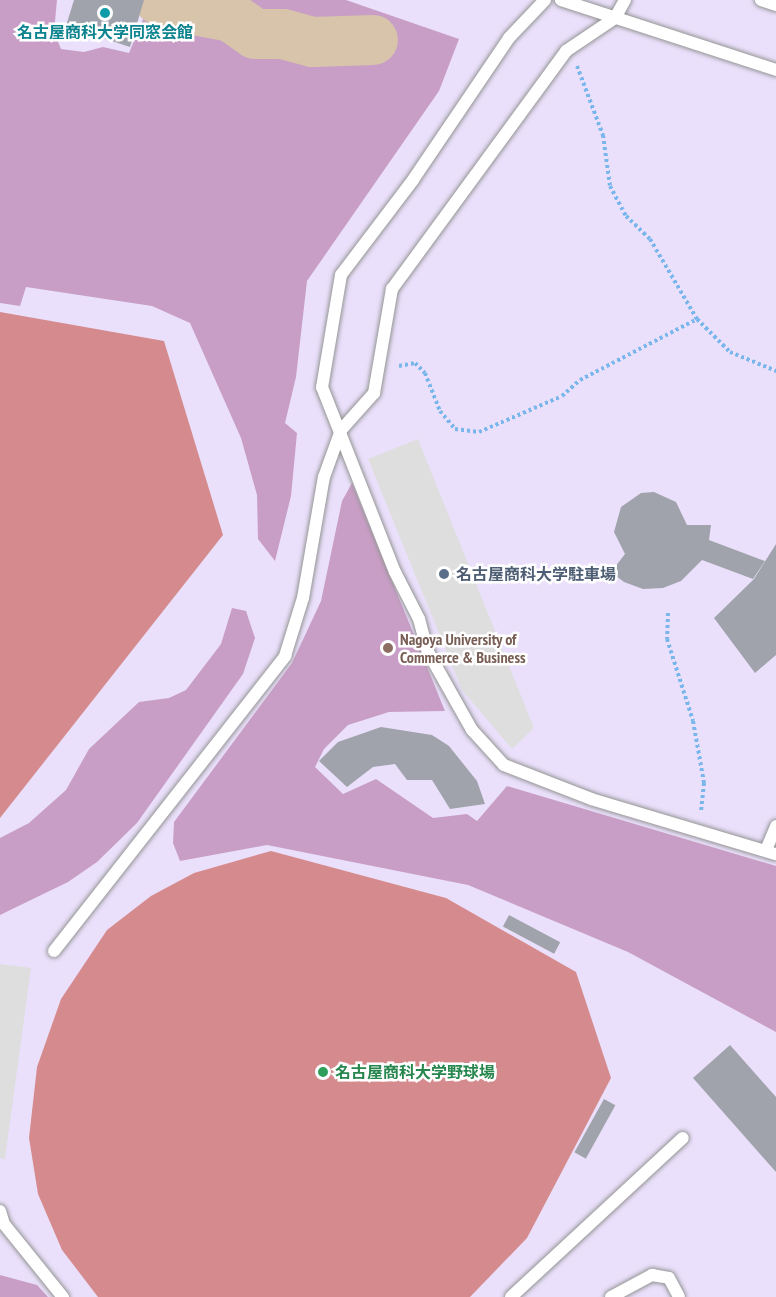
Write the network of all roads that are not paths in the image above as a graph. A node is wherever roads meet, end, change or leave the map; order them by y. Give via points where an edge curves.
1 (545, 0) edge
2 (561, 0) edge
3 (625, 0) edge
4 (761, 0) edge
5 (776, 5) edge
6 (615, 18) junction
7 (776, 70) edge
8 (341, 430) junction
9 (776, 826) edge
10 (771, 852) edge
11 (54, 951) dead end
12 (683, 1138) dead end
13 (0, 1211) edge
14 (63, 1297) edge
15 (511, 1297) edge
16 (611, 1297) edge
17 (679, 1297) edge

1 - 8 lane via 509,38 413,180 341,275 322,387
2 - 6 lane
3 - 6 lane
4 - 5 lane
6 - 7 lane
6 - 8 lane via 566,51 392,289 374,393
8 - 10 lane via 395,572 419,619 428,652 472,730 504,765 591,798
8 - 11 lane via 324,477 303,598 285,656
9 - 10 lane
12 - 15 lane
13 - 14 lane via 4,1224
16 - 17 lane via 652,1275 669,1278

